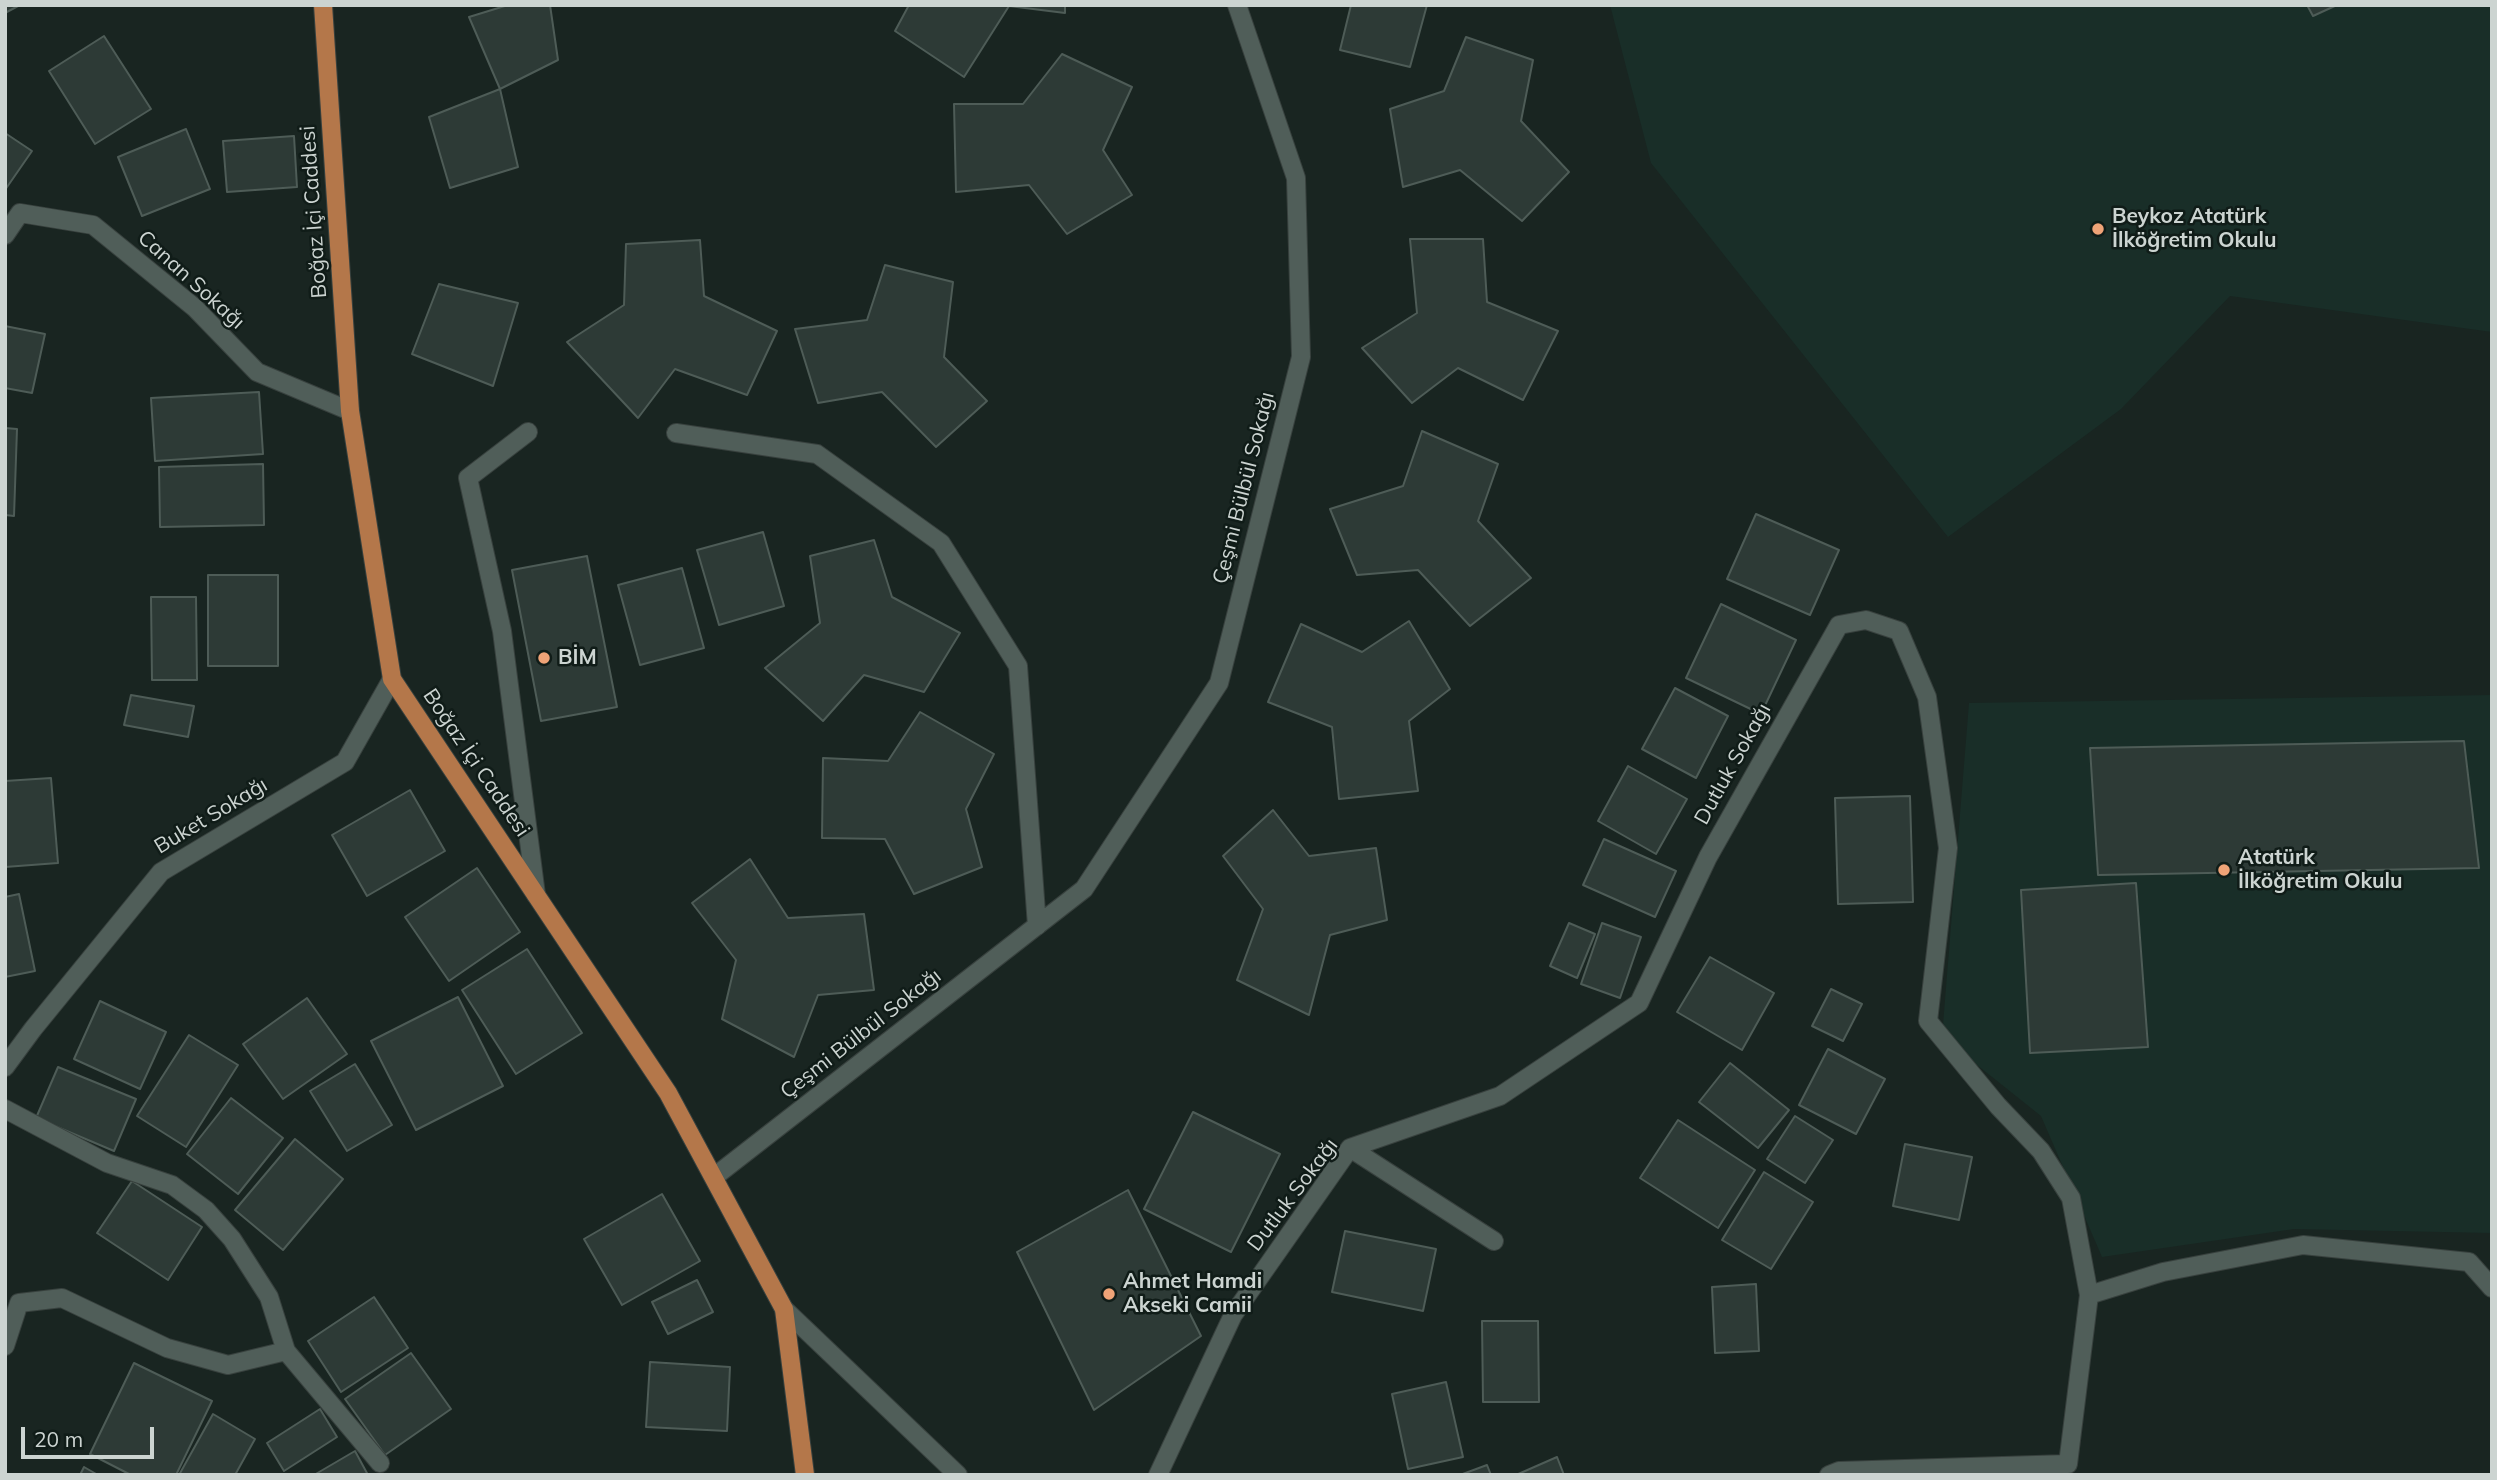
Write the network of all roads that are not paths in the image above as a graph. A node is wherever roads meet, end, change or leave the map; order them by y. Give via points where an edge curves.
1 (323, 5) edge
2 (1237, 5) edge
3 (5, 235) edge
4 (350, 411) junction
5 (528, 432) dead end
6 (676, 433) dead end
7 (392, 679) junction
8 (536, 895) junction
9 (1037, 926) junction
10 (5, 1067) edge
11 (5, 1109) edge
12 (1350, 1148) junction
13 (714, 1177) junction
14 (1494, 1241) dead end
15 (2492, 1288) edge
16 (2089, 1295) junction
17 (784, 1309) junction
18 (5, 1346) edge
19 (286, 1351) junction
20 (380, 1463) dead end
21 (2069, 1469) edge
22 (805, 1475) edge
23 (958, 1475) edge
24 (1158, 1475) edge
25 (1829, 1475) edge

1 - 4 main road, Boğaz İçi Caddesi
2 - 9 street, Çeşmi Bülbül Sokağı via 1296,178 1301,357 1219,683 1084,889
3 - 4 street, Canan Sokağı via 20,213 93,225 195,308 257,372
4 - 7 main road, Boğaz İçi Caddesi
5 - 8 street via 468,478 502,631
6 - 9 street via 817,454 941,543 1018,666
7 - 8 main road, Boğaz İçi Caddesi
7 - 10 street, Buket Sokağı via 345,762 161,872
8 - 13 main road, Boğaz İçi Caddesi via 668,1093
9 - 13 street, Çeşmi Bülbül Sokağı
11 - 19 street via 107,1163 172,1185 206,1210 232,1239 269,1297
12 - 14 street
12 - 16 street, Dutluk Sokağı via 1500,1096 1639,1003 1708,856 1839,625 1866,620 1899,631 1927,697 1948,848 1928,1021 2041,1151 2071,1198
12 - 24 street, Dutluk Sokağı via 1233,1315
13 - 17 main road, Boğaz İçi Caddesi
15 - 16 street via 2469,1262 2303,1245 2163,1272
16 - 21 street, Dutluk Sokağı
17 - 22 main road, Boğaz İçi Caddesi
17 - 23 street
18 - 19 street via 19,1303 62,1298 167,1348 228,1365
19 - 20 street
21 - 25 street

